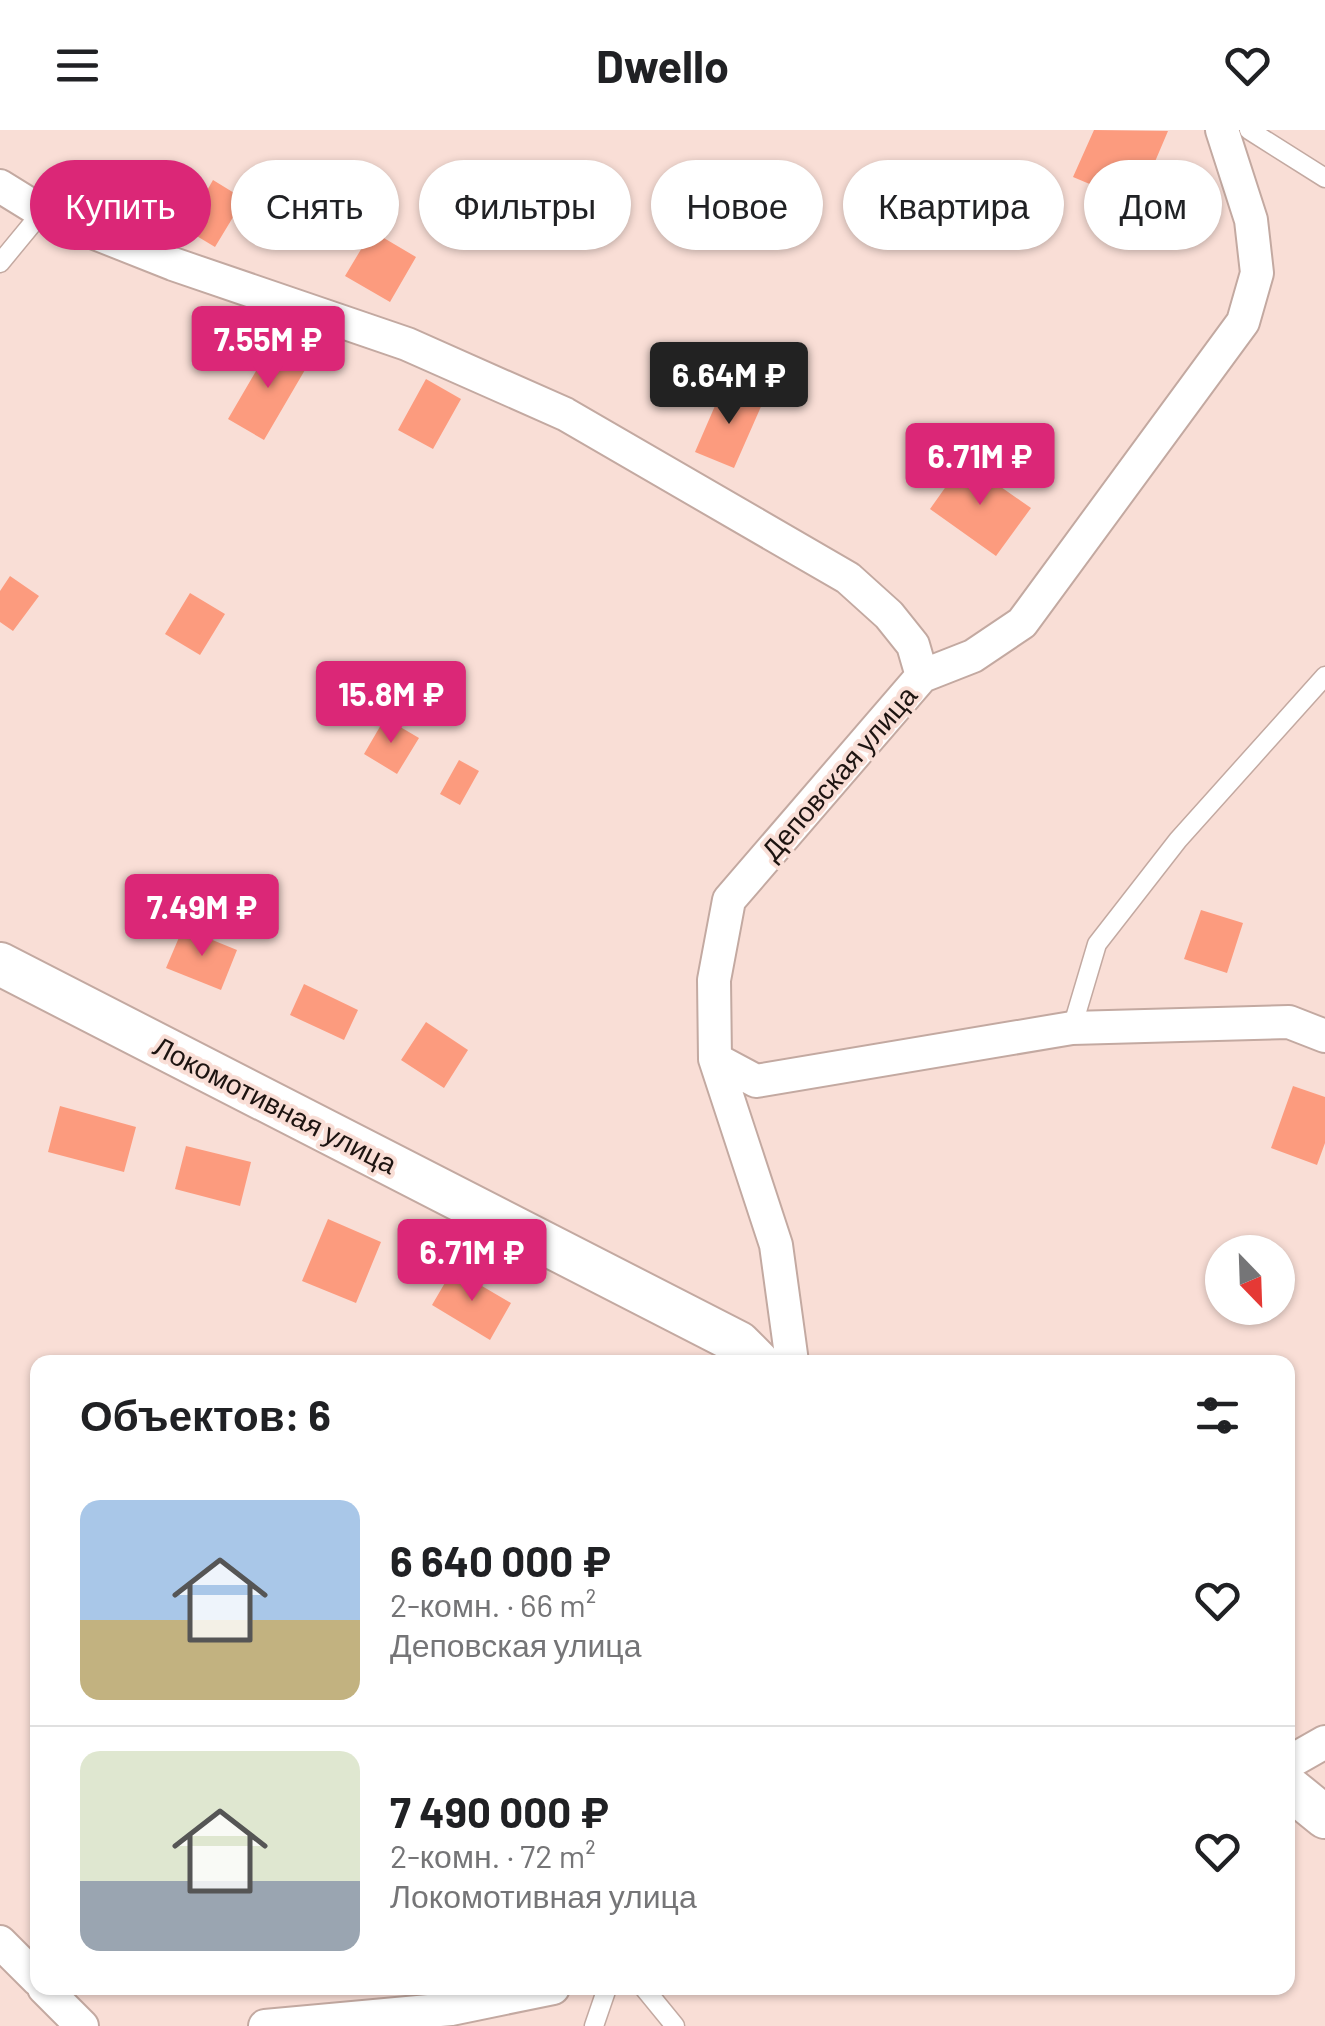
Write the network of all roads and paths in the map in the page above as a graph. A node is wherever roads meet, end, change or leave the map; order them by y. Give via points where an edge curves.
1 (1222, 130) edge
2 (1249, 130) edge
3 (1325, 178) edge
4 (0, 186) edge
5 (30, 205) edge
6 (30, 227) edge
7 (140, 250) edge
8 (0, 263) edge
9 (922, 676) junction
10 (1325, 676) edge
11 (0, 964) edge
12 (1072, 1028) junction
13 (1325, 1036) edge
14 (715, 1059) junction
15 (751, 1355) edge
16 (791, 1355) edge
17 (1325, 1742) edge
18 (1295, 1759) edge
19 (1295, 1793) edge
20 (1325, 1818) edge
21 (0, 1942) edge
22 (30, 1972) edge
23 (51, 1995) edge
24 (518, 1995) edge
25 (605, 1995) edge
26 (650, 1995) edge
27 (82, 2026) edge
28 (266, 2026) edge
29 (594, 2026) edge
30 (675, 2026) edge

1 - 9 street via 1250,220 1257,273 1243,322 1022,622 973,656
2 - 3 lane
4 - 5 street, Деповская улица
6 - 8 lane
7 - 9 street, Деповская улица via 407,344 565,414 848,578 913,646
9 - 14 street, Деповская улица via 729,900 714,980
10 - 12 lane via 1178,840 1097,944
11 - 15 street, Локомотивная улица via 739,1342
12 - 13 street via 1289,1022
12 - 14 street via 756,1081
14 - 16 street, Деповская улица via 776,1245
17 - 18 street
19 - 20 street
21 - 22 street
23 - 27 street
24 - 28 street via 451,2009
25 - 29 lane
26 - 30 lane

